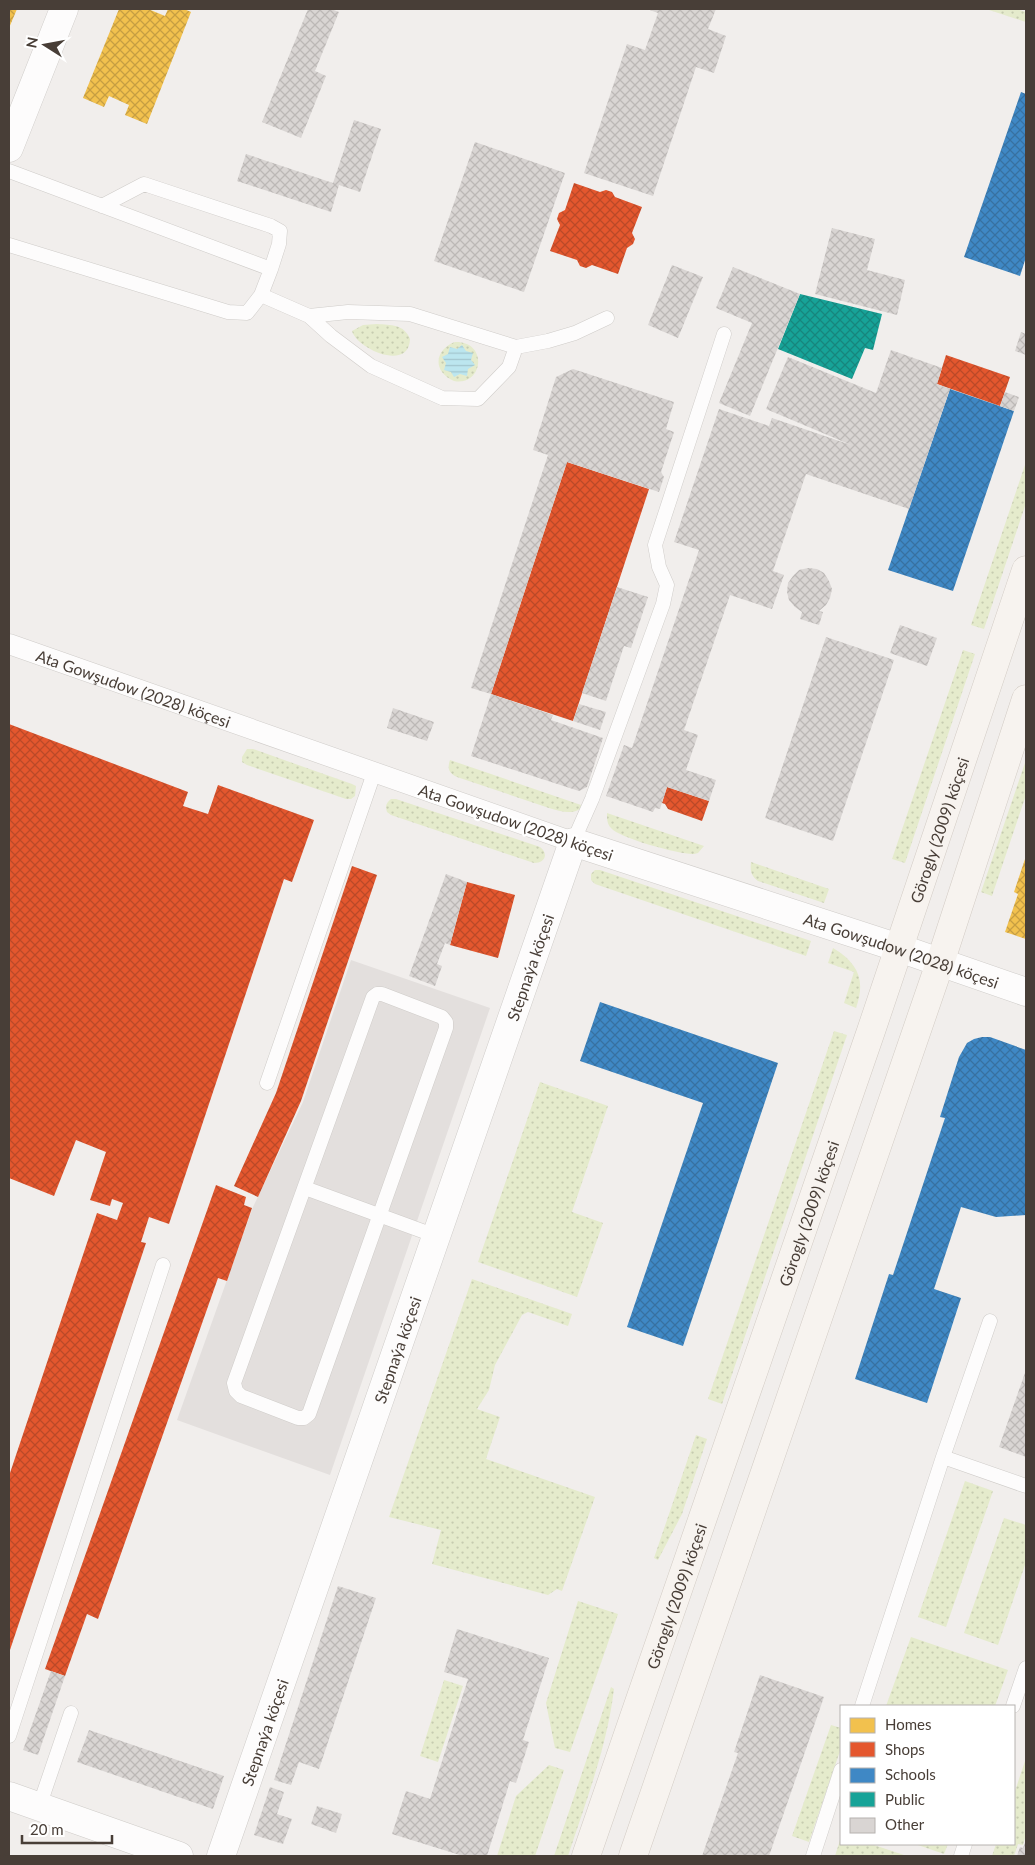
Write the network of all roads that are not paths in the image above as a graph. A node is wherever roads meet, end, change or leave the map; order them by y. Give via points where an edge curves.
1 (64, 9) edge
2 (9, 148) edge
3 (9, 171) edge
4 (102, 206) junction
5 (9, 245) edge
6 (271, 269) junction
7 (261, 295) junction
8 (310, 316) junction
9 (607, 318) dead end
10 (724, 334) dead end
11 (516, 347) junction
12 (1026, 570) edge
13 (9, 644) edge
14 (1026, 699) edge
15 (374, 774) junction
16 (573, 842) junction
17 (899, 948) junction
18 (940, 963) junction
19 (1026, 992) edge
20 (267, 1083) dead end
21 (305, 1188) junction
22 (380, 1215) junction
23 (436, 1236) junction
24 (163, 1265) dead end
25 (990, 1321) dead end
26 (943, 1457) junction
27 (1026, 1486) edge
28 (1026, 1670) edge
29 (862, 1705) edge
30 (1013, 1705) edge
31 (71, 1713) dead end
32 (9, 1736) edge
33 (840, 1773) edge
34 (9, 1796) edge
35 (39, 1806) junction
36 (179, 1856) edge
37 (221, 1856) edge
38 (586, 1856) edge
39 (633, 1856) edge
40 (813, 1856) edge

1 - 2 street
3 - 4 lane
4 - 6 lane
4 - 6 lane via 144,184 271,226 280,231
5 - 7 lane via 228,312 247,313
6 - 7 lane
7 - 8 lane
8 - 11 lane via 348,312 410,314
8 - 11 lane via 370,366 442,398 478,398 509,367
9 - 11 lane via 566,336
10 - 16 lane via 655,545 658,566 666,585 663,604 592,799
12 - 17 main road, Görogly (2009) köçesi
13 - 15 street, Ata Gowşudow (2028) köçesi
14 - 18 main road
15 - 16 street, Ata Gowşudow (2028) köçesi
15 - 20 lane
16 - 17 street, Ata Gowşudow (2028) köçesi
16 - 23 street, Stepnaýa köçesi
17 - 18 street, Ata Gowşudow (2028) köçesi
17 - 38 main road, Görogly (2009) köçesi
18 - 19 street, Ata Gowşudow (2028) köçesi
18 - 39 main road
21 - 22 lane
21 - 22 lane via 373,997 382,994 442,1017 446,1028
21 - 22 lane via 234,1383 241,1396 298,1418 309,1414
22 - 23 lane
23 - 37 street, Stepnaýa köçesi
24 - 32 lane
25 - 26 lane
26 - 27 lane
26 - 29 lane
28 - 30 lane
31 - 35 lane
33 - 40 lane
34 - 35 street
35 - 36 street

